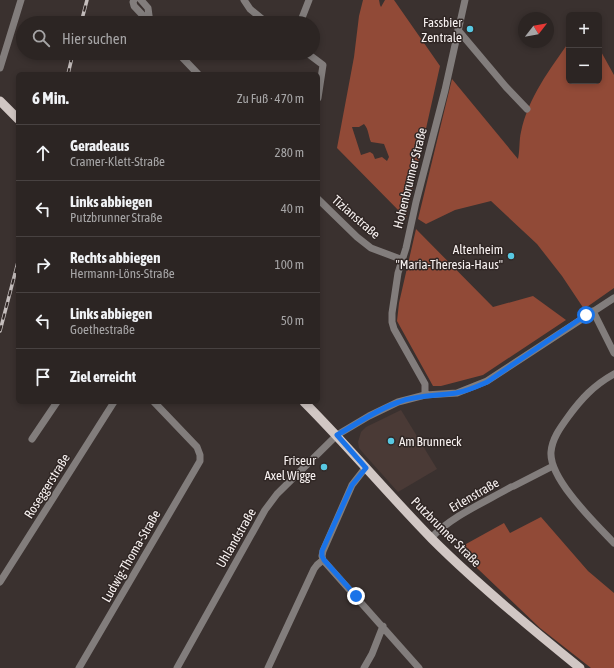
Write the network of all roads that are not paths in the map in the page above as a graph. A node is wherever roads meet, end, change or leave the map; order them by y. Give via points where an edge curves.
1 (20, 0) edge
2 (134, 0) edge
3 (141, 0) edge
4 (244, 0) edge
5 (309, 0) edge
6 (465, 0) edge
7 (143, 16) edge
8 (149, 16) edge
9 (258, 16) edge
10 (303, 16) edge
11 (458, 30) junction
12 (185, 60) edge
13 (316, 60) edge
14 (0, 68) edge
15 (196, 72) edge
16 (320, 85) edge
17 (0, 100) edge
18 (527, 109) dead end
19 (16, 117) edge
20 (320, 202) edge
21 (403, 260) junction
22 (614, 298) edge
23 (593, 311) junction
24 (614, 353) edge
25 (614, 374) edge
26 (425, 395) junction
27 (56, 404) edge
28 (113, 404) edge
29 (156, 404) edge
30 (306, 404) edge
31 (337, 435) junction
32 (32, 439) dead end
33 (553, 466) junction
34 (366, 468) junction
35 (431, 538) junction
36 (614, 543) edge
37 (324, 560) junction
38 (0, 582) edge
39 (383, 626) junction
40 (79, 668) edge
41 (177, 668) edge
42 (268, 668) edge
43 (364, 668) edge
44 (419, 668) edge
45 (580, 668) edge

1 - 14 street
2 - 7 street via 134,6
3 - 8 street via 148,8
4 - 9 street
5 - 10 street
6 - 11 street, Hohenbrunner Straße
11 - 18 street
11 - 21 street, Hohenbrunner Straße
12 - 15 street
13 - 16 street via 323,65
17 - 19 main road
20 - 21 street, Tizianstraße via 371,248
21 - 26 street, Hohenbrunner Straße via 397,280 392,322 425,384
22 - 23 street, Uhlandstraße
23 - 24 street
23 - 26 street, Uhlandstraße via 487,382 457,393
25 - 33 street via 603,380 577,403 560,428 551,453
26 - 31 street, Uhlandstraße via 398,402
27 - 32 street
28 - 38 street, Roseggerstraße
29 - 40 street, Ludwig-Thoma-Straße via 197,447 200,455 198,466
30 - 31 main road, Putzbrunner Straße
31 - 34 main road, Putzbrunner Straße
31 - 41 street, Uhlandstraße via 277,494 265,510
33 - 35 street, Erlenstraße via 461,516
33 - 36 street via 584,513
34 - 35 main road, Putzbrunner Straße
34 - 37 street via 352,485 322,551
35 - 45 main road, Putzbrunner Straße via 537,634
37 - 39 street
37 - 42 street via 314,569
39 - 43 street
39 - 44 street

